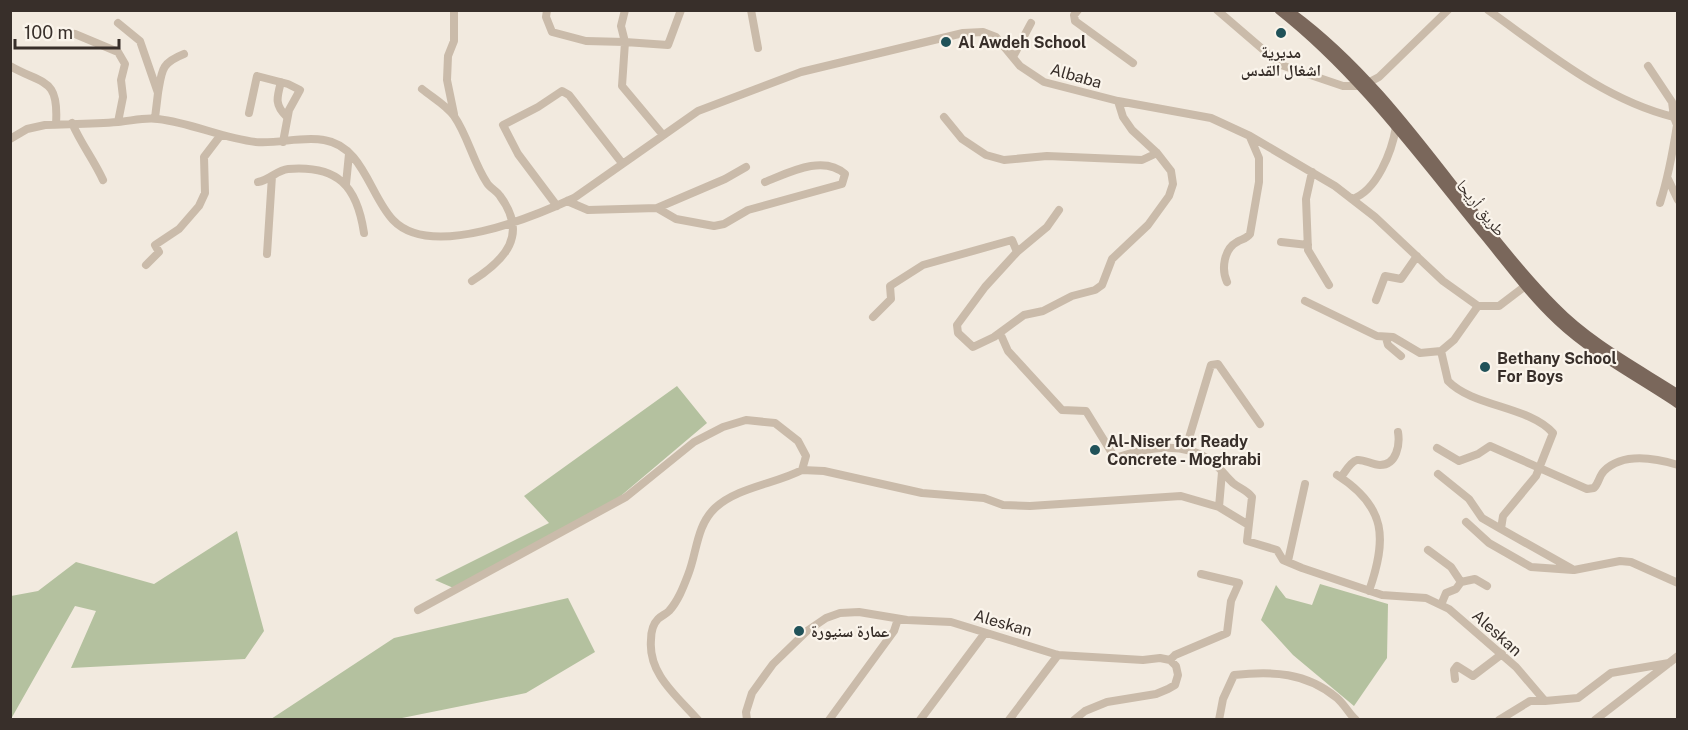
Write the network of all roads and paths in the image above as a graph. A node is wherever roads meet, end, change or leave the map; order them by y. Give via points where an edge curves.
1 (454, 10) edge
2 (546, 10) edge
3 (625, 10) edge
4 (681, 10) edge
5 (751, 10) edge
6 (1078, 10) edge
7 (1217, 10) edge
8 (1279, 10) edge
9 (1289, 10) edge
10 (1448, 10) edge
11 (1488, 10) edge
12 (118, 23) dead end
13 (1031, 23) dead end
14 (75, 34) dead end
15 (625, 42) junction
16 (758, 48) dead end
17 (184, 54) dead end
18 (1013, 57) junction
19 (1133, 63) dead end
20 (10, 66) edge
21 (1648, 66) dead end
22 (281, 82) junction
23 (1367, 85) junction
24 (422, 89) dead end
25 (158, 93) junction
26 (1118, 101) junction
27 (249, 113) dead end
28 (454, 116) junction
29 (287, 117) junction
30 (944, 117) dead end
31 (1674, 117) junction
32 (155, 118) junction
33 (118, 122) junction
34 (72, 123) junction
35 (56, 124) junction
36 (1396, 127) junction
37 (663, 135) junction
38 (220, 136) junction
39 (1250, 136) junction
40 (10, 139) edge
41 (283, 142) junction
42 (1157, 153) junction
43 (349, 154) junction
44 (622, 163) junction
45 (746, 167) dead end
46 (1312, 172) junction
47 (272, 177) junction
48 (1668, 179) junction
49 (104, 180) dead end
50 (258, 182) dead end
51 (765, 182) dead end
52 (346, 184) junction
53 (1352, 199) junction
54 (1677, 200) edge
55 (567, 201) junction
56 (1660, 203) dead end
57 (557, 206) junction
58 (657, 208) junction
59 (1059, 210) dead end
60 (511, 222) junction
61 (364, 233) dead end
62 (1281, 242) dead end
63 (1308, 245) junction
64 (1017, 252) junction
65 (267, 254) dead end
66 (1417, 256) junction
67 (146, 265) dead end
68 (472, 281) dead end
69 (1227, 282) dead end
70 (1529, 284) junction
71 (1329, 285) dead end
72 (1376, 300) dead end
73 (1305, 301) dead end
74 (1478, 306) junction
75 (873, 317) dead end
76 (1000, 333) junction
77 (1386, 338) junction
78 (1442, 351) junction
79 (1401, 356) dead end
80 (1676, 393) edge
81 (1677, 404) edge
82 (1260, 424) dead end
83 (1398, 432) dead end
84 (1186, 448) junction
85 (1437, 448) dead end
86 (1677, 465) edge
87 (1538, 467) junction
88 (802, 470) junction
89 (1222, 472) junction
90 (1438, 474) dead end
91 (1305, 484) dead end
92 (1219, 507) junction
93 (1466, 522) dead end
94 (1247, 524) junction
95 (1501, 528) junction
96 (1428, 550) dead end
97 (1288, 561) junction
98 (1574, 570) junction
99 (1201, 574) dead end
100 (1461, 582) junction
101 (1677, 583) edge
102 (1487, 586) dead end
103 (1369, 591) junction
104 (1441, 605) junction
105 (418, 610) dead end
106 (898, 619) junction
107 (985, 633) junction
108 (1502, 654) junction
109 (1058, 655) junction
110 (1677, 656) edge
111 (1170, 660) junction
112 (1669, 663) junction
113 (1455, 679) dead end
114 (1545, 701) junction
115 (1608, 710) junction
116 (698, 720) edge
117 (747, 720) edge
118 (829, 720) edge
119 (920, 720) edge
120 (1009, 720) edge
121 (1074, 720) edge
122 (1219, 720) edge
123 (1356, 720) edge
124 (1499, 720) edge
125 (1595, 720) edge
126 (1609, 720) edge

1 - 28 street via 454,41 448,56 447,80
2 - 15 street via 552,32 586,41
3 - 15 street via 621,26
4 - 15 street via 668,45
5 - 16 street
6 - 19 street via 1075,21
7 - 23 street via 1281,65 1343,86
8 - 23 main road, طريق أريحا
9 - 23 main road, طريق أريحا via 1333,46
10 - 23 street
11 - 31 street via 1624,100
12 - 25 street via 140,41
13 - 18 street
14 - 33 street via 118,52 125,64
15 - 37 street via 622,86
17 - 25 street via 169,60 164,67
18 - 26 street, Albaba via 1044,82
18 - 37 street, Albaba via 996,37 983,32 963,33 801,72 698,111
20 - 35 street via 50,87 57,105
21 - 31 street via 1672,102
22 - 27 street via 257,76
22 - 29 street via 276,101
22 - 29 street via 300,90
23 - 36 main road, طريق أريحا
23 - 70 main road, طريق أريحا
24 - 28 street
25 - 32 street
26 - 39 street, Albaba via 1211,118
26 - 42 street via 1132,130
28 - 60 street
29 - 41 street
30 - 42 street via 962,139 986,155 1004,160 1047,156 1142,159
31 - 48 street via 1677,124
32 - 33 street
32 - 38 street
33 - 34 street
34 - 35 street
34 - 49 street via 83,149 93,158
35 - 40 street via 27,129
36 - 53 street via 1374,181
36 - 70 main road, طريق أريحا
37 - 44 street, Albaba
38 - 41 street
38 - 67 street via 204,157 206,194 179,229 155,245 159,252
39 - 46 street, Albaba
39 - 69 street via 1259,158 1254,221 1250,234 1226,254
41 - 43 street via 323,139
42 - 76 street via 1171,171 1173,184 1169,196 1148,225 1112,259 1102,285 1043,311 1024,315
43 - 52 street
43 - 60 street, Albaba via 370,180 392,219 403,228 435,236 460,236
44 - 55 street, Albaba
44 - 57 street via 562,91 503,125 518,154
45 - 58 street
46 - 53 street, Albaba
46 - 63 street via 1306,199
47 - 50 street
47 - 52 street via 286,169 313,170
47 - 65 street
48 - 54 street
48 - 56 street
51 - 58 street via 804,167 827,165 845,174 842,184 835,187 748,210 714,226 676,219
52 - 61 street via 354,195
53 - 66 street, Albaba
55 - 57 street, Albaba
55 - 58 street via 588,210
57 - 60 street, Albaba
59 - 64 street via 1047,227
60 - 68 street via 510,247 494,268
62 - 63 street
63 - 71 street
64 - 75 street via 1012,240 923,266 890,285 891,299
64 - 76 street via 985,287 957,330 973,347
66 - 72 street via 1401,279 1385,276
66 - 74 street, Albaba
70 - 74 street via 1499,306
70 - 80 main road, طريق أريحا via 1581,329
70 - 81 main road, طريق أريحا via 1559,322 1579,339
73 - 77 street
74 - 78 street
76 - 84 street via 1008,351 1062,410 1086,411 1115,458 1138,450
77 - 78 street via 1393,337 1420,353
77 - 79 street
78 - 87 street via 1450,384 1553,433
82 - 84 street via 1218,364 1211,365
83 - 103 street via 1400,445 1389,463 1359,459 1339,476 1364,496 1382,534
84 - 89 street via 1209,459
85 - 87 street via 1460,461 1490,446
86 - 87 street via 1659,459 1627,460 1603,472 1591,489
87 - 95 street via 1536,476 1503,516
88 - 92 street via 824,471 922,493 984,498 1003,505 1181,496
88 - 105 street via 806,456 798,441 774,423 746,420 723,427 694,442 626,497
88 - 116 street via 742,493 714,510 694,547 691,569 680,595 668,612 656,620 651,632 650,650 659,677
89 - 92 street
89 - 94 street via 1252,497
90 - 95 street via 1469,499 1482,518
91 - 97 street
92 - 94 street
93 - 98 street via 1489,543 1531,567
94 - 97 street, Aleskan via 1247,541 1277,550
95 - 98 street
96 - 100 street via 1451,567
97 - 103 street, Aleskan
98 - 101 street via 1631,561
99 - 111 street via 1239,583 1231,601 1227,633
100 - 102 street via 1475,579
100 - 104 street via 1446,593
103 - 104 street, Aleskan via 1426,598
104 - 108 street, Aleskan
106 - 107 street, Aleskan via 951,622
106 - 117 street, Aleskan via 859,612 826,618 773,664 752,693
106 - 118 street via 894,631
107 - 109 street, Aleskan
107 - 119 street
108 - 113 street via 1473,676 1457,666
108 - 114 street, Aleskan
109 - 111 street, Aleskan
109 - 120 street
110 - 112 street
111 - 121 street via 1178,675 1168,689 1107,702
112 - 114 street via 1611,673 1578,698
112 - 115 street
114 - 124 street via 1530,701
115 - 125 street
115 - 126 street
122 - 123 street via 1234,675 1265,672 1304,678 1337,698

